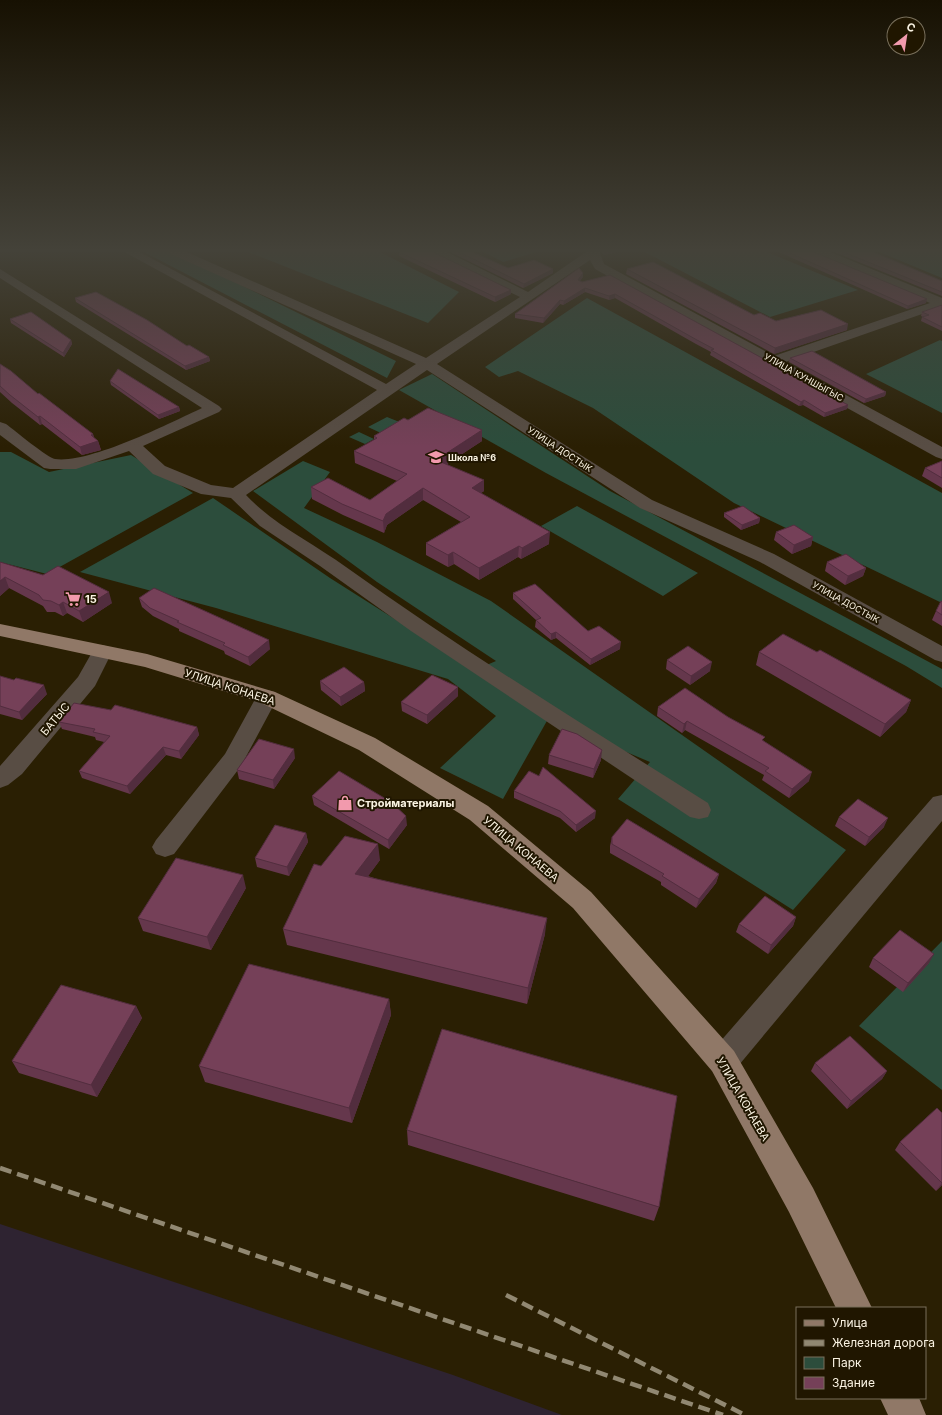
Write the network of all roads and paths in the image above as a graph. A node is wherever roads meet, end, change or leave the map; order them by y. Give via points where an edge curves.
1 (66, 315) edge
2 (248, 315) edge
3 (318, 315) edge
4 (503, 315) edge
5 (690, 315) edge
6 (907, 315) edge
7 (775, 361) junction
8 (427, 364) junction
9 (387, 390) junction
10 (0, 427) edge
11 (20, 442) junction
12 (132, 445) junction
13 (0, 448) edge
14 (942, 454) edge
15 (236, 494) junction
16 (0, 630) edge
17 (102, 652) junction
18 (942, 655) edge
19 (267, 697) junction
20 (0, 779) edge
21 (942, 804) edge
22 (699, 810) dead end
23 (165, 847) dead end
24 (723, 1061) junction
25 (854, 1307) edge
26 (899, 1399) edge
27 (907, 1415) edge

1 - 12 street via 214,409
2 - 9 street
3 - 8 street, УЛИЦА ДОСТЫК
4 - 8 street
5 - 7 street, УЛИЦА КУНШЫГЫС
6 - 7 street
7 - 14 street, УЛИЦА КУНШЫГЫС
8 - 9 street
8 - 18 street, УЛИЦА ДОСТЫК via 646,504 766,558
9 - 15 street
10 - 11 street
11 - 12 street via 50,464 76,464
11 - 13 street
12 - 15 street via 159,470 207,490
15 - 22 street via 247,508 415,626
16 - 17 main road, УЛИЦА КОНАЕВА
17 - 19 main road, УЛИЦА КОНАЕВА via 147,661
17 - 20 street, БАТЫС via 87,681 14,768
19 - 23 street via 233,760
19 - 24 main road, УЛИЦА КОНАЕВА via 367,744 478,813 582,900
21 - 24 street
24 - 25 main road, УЛИЦА КОНАЕВА via 801,1200
26 - 27 main road

